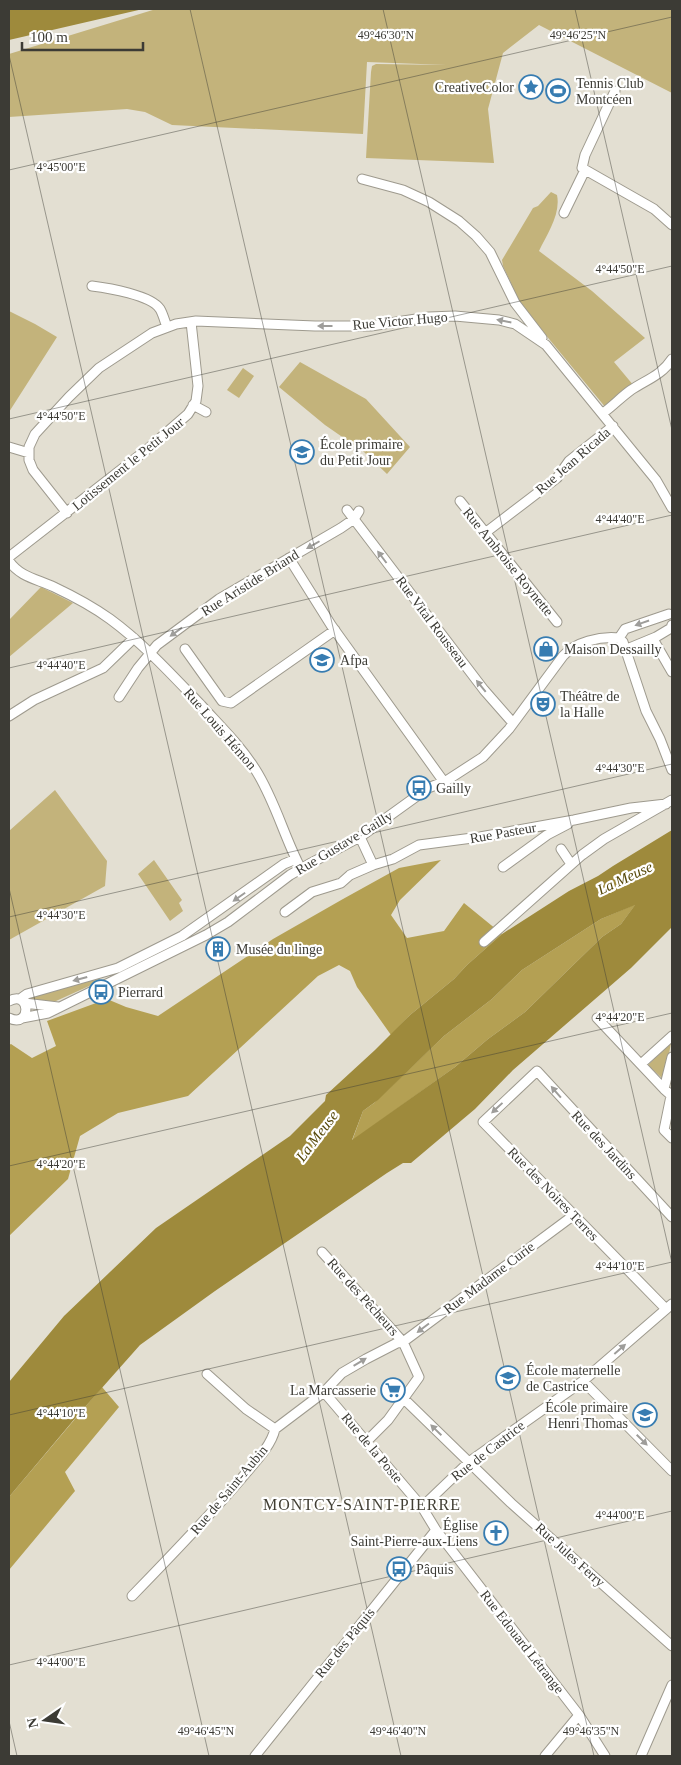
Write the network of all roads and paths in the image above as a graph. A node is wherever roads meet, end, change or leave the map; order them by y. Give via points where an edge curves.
1 (615, 91) dead end
2 (586, 170) junction
3 (362, 179) dead end
4 (564, 213) dead end
5 (672, 225) edge
6 (92, 286) dead end
7 (191, 322) junction
8 (167, 327) junction
9 (546, 345) junction
10 (672, 359) edge
11 (193, 406) junction
12 (206, 412) dead end
13 (603, 413) junction
14 (613, 426) junction
15 (9, 447) edge
16 (29, 453) junction
17 (460, 502) dead end
18 (672, 508) edge
19 (348, 510) dead end
20 (67, 513) junction
21 (356, 515) junction
22 (485, 533) junction
23 (289, 558) junction
24 (9, 559) edge
25 (672, 604) edge
26 (671, 615) edge
27 (557, 622) dead end
28 (672, 625) edge
29 (335, 630) junction
30 (134, 638) junction
31 (653, 639) junction
32 (623, 643) junction
33 (185, 649) dead end
34 (151, 652) junction
35 (672, 672) edge
36 (119, 697) dead end
37 (9, 716) edge
38 (513, 723) junction
39 (672, 770) edge
40 (444, 782) junction
41 (669, 802) edge
42 (574, 820) junction
43 (360, 837) junction
44 (561, 849) dead end
45 (296, 859) junction
46 (572, 864) junction
47 (373, 865) junction
48 (503, 867) dead end
49 (301, 869) junction
50 (285, 912) dead end
51 (484, 942) dead end
52 (9, 1001) edge
53 (22, 1001) junction
54 (58, 1007) junction
55 (22, 1018) junction
56 (597, 1018) dead end
57 (9, 1021) edge
58 (672, 1036) edge
59 (672, 1056) edge
60 (641, 1064) junction
61 (669, 1094) edge
62 (483, 1122) joint
63 (672, 1138) edge
64 (574, 1215) junction
65 (672, 1217) edge
66 (322, 1252) dead end
67 (669, 1306) edge
68 (404, 1342) junction
69 (207, 1374) dead end
70 (583, 1381) junction
71 (324, 1392) junction
72 (403, 1398) junction
73 (275, 1429) junction
74 (367, 1441) junction
75 (469, 1462) junction
76 (672, 1471) edge
77 (422, 1507) junction
78 (436, 1530) junction
79 (132, 1596) dead end
80 (672, 1646) edge
81 (672, 1685) edge
82 (579, 1715) junction
83 (255, 1756) edge
84 (545, 1756) edge
85 (606, 1756) edge
86 (641, 1756) edge

1 - 2 street via 585,155 582,168
2 - 4 street
2 - 5 street via 654,209
3 - 9 street via 403,190 429,202 476,236 490,252 515,303
6 - 8 street via 147,299 159,308
7 - 8 street
9 -> 7 street, Rue Victor Hugo via 515,324 455,316 370,326
7 - 11 street, Lotissement le Petit Jour via 198,386
8 - 16 street via 152,333 99,368 35,434 28,446
9 - 13 street, Rue Victor Hugo
10 - 13 street via 656,376
11 - 12 street
11 - 20 street, Lotissement le Petit Jour via 150,447
13 - 14 street, Rue Victor Hugo
14 - 18 street, Rue Victor Hugo via 656,480
14 - 22 street, Rue Jean Ricada via 569,461 556,478
15 - 16 street
16 - 20 street, Lotissement le Petit Jour via 33,470
17 - 22 street, Rue Ambroise Roynette
19 - 21 street, Rue Vital Rousseau
20 - 24 street, Lotissement le Petit Jour
21 -> 23 street, Rue Aristide Briand
38 -> 21 street, Rue Vital Rousseau via 484,690
22 - 27 street, Rue Ambroise Roynette
23 - 29 street
23 -> 34 street, Rue Aristide Briand via 219,599
24 - 30 street, Rue Louis Hémon via 22,574 78,599
25 - 26 street
26 -> 32 street via 625,629
28 - 31 street
29 - 33 street via 231,703 222,701
29 - 40 street
30 - 34 street, Rue Louis Hémon
30 - 37 street via 103,668 34,700
31 - 32 street
31 - 35 street
32 - 38 street, Rue Gustave Gailly via 598,639 567,652
32 - 39 street via 646,711
34 - 36 street, Rue Aristide Briand
34 - 45 street, Rue Louis Hémon via 256,769
38 - 40 street, Rue Gustave Gailly via 483,757
40 - 43 street, Rue Gustave Gailly via 428,788
41 - 42 street, Rue Pasteur
41 - 46 street via 604,838
42 - 47 street, Rue Pasteur via 419,845
42 - 48 street
43 - 47 street
43 - 49 street, Rue Gustave Gailly
44 - 46 street
45 - 49 street, Rue Louis Hémon
45 -> 53 street, Rue Gustave Gailly via 284,864 182,936 118,968 27,994
46 - 51 street
47 - 50 street, Rue Pasteur via 350,875 341,883 312,892
49 - 54 street, Rue Gustave Gailly via 206,935
52 - 53 street via 13,998
53 - 54 street
53 - 55 street via 26,1009
54 - 55 street, Rue Gustave Gailly via 38,1016
55 - 57 street, Rue Gustave Gailly
56 - 60 street
58 - 60 street
59 - 61 street
60 - 61 street
61 - 63 street via 664,1130
62 - 64 street, Rue des Noires Terres
65 -> 62 street, Rue des Jardins via 537,1071
64 - 67 street, Rue des Noires Terres
64 -> 68 street, Rue Madame Curie
66 - 68 street, Rue des Pêcheurs
70 -> 67 street, Rue de Castrice
71 -> 68 street, Rue de Saint-Aubin via 342,1373 396,1343
68 - 72 street, Rue des Pêcheurs via 419,1377
69 - 73 street via 246,1409
70 - 75 street, Rue de Castrice
70 -> 76 street
71 - 73 street, Rue de Saint-Aubin
71 - 74 street, Rue de la Poste
72 - 74 street via 388,1420
75 -> 72 street, Rue Jules Ferry
73 - 79 street, Rue de Saint-Aubin via 266,1448 227,1495
74 - 77 street, Rue de la Poste
75 - 77 street, Rue de Castrice
75 - 80 street, Rue Jules Ferry
77 - 78 street, Rue de la Poste
78 - 82 street, Rue Edouard Létrange
78 - 83 street, Rue des Pâquis
81 - 86 street
82 - 84 street
82 - 85 street, Rue Edouard Létrange

